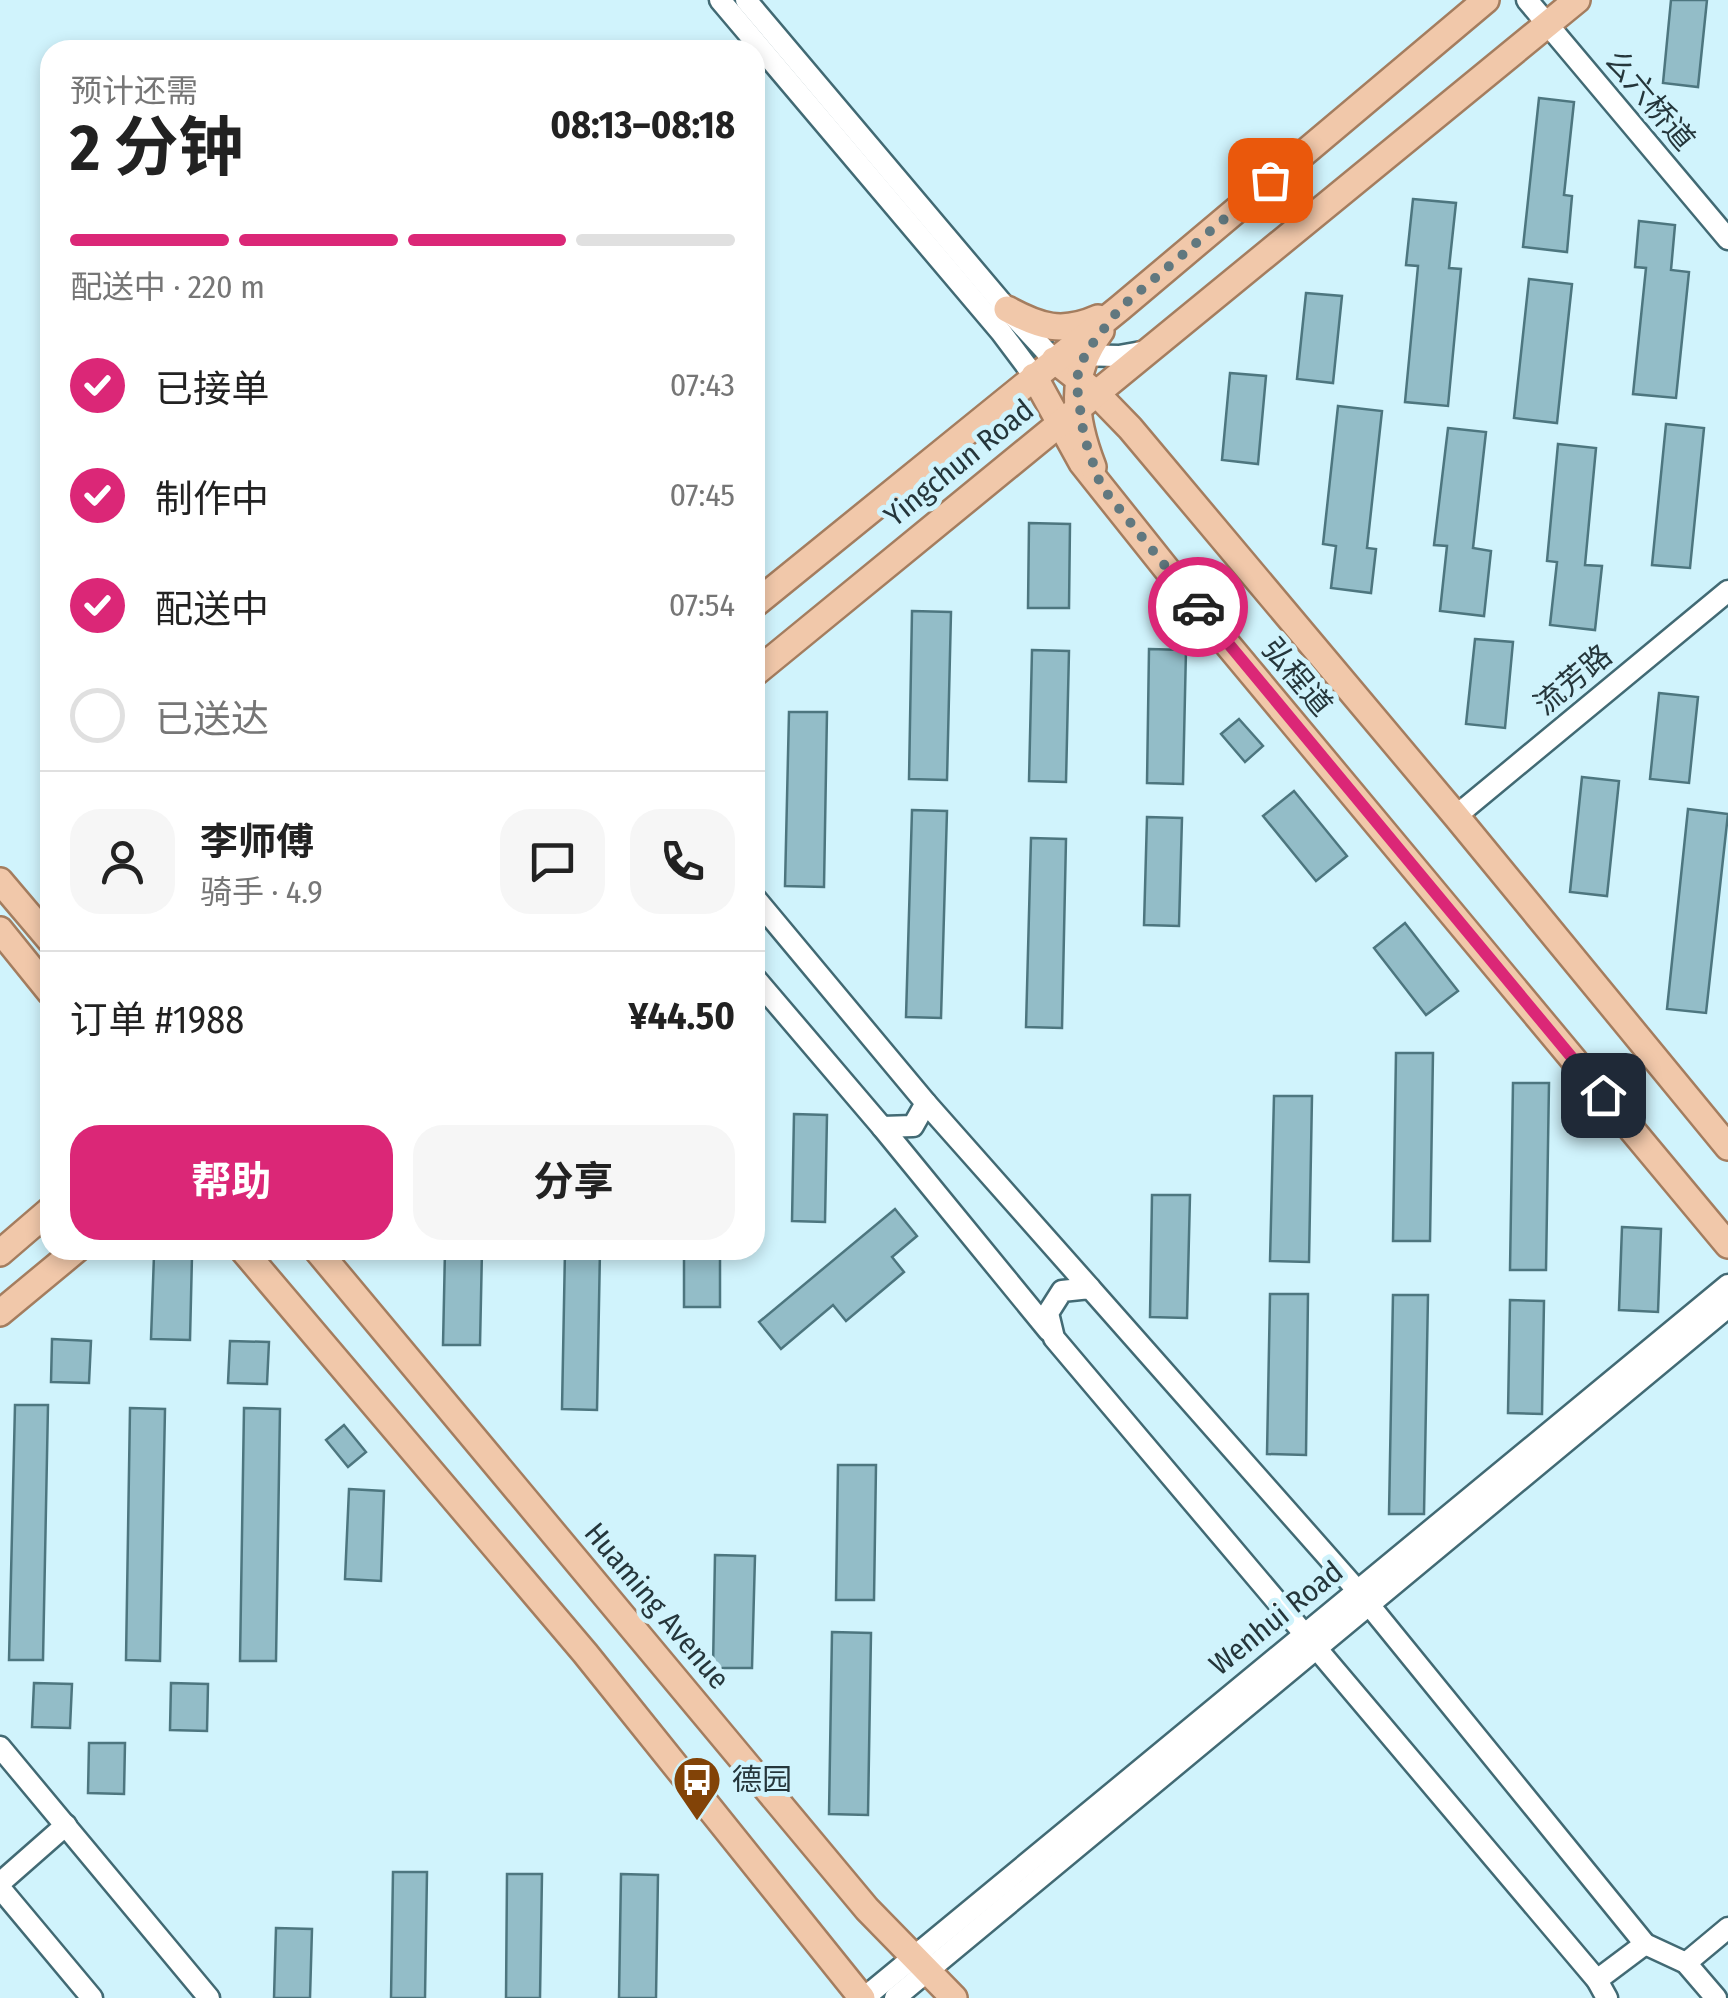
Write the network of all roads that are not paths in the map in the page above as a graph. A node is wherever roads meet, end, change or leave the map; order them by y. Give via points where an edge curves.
1 (720, 0) edge
2 (746, 0) edge
3 (1486, 0) edge
4 (1527, 0) edge
5 (1577, 0) edge
6 (1548, 25) junction
7 (755, 40) edge
8 (765, 51) edge
9 (1728, 239) edge
10 (1120, 308) junction
11 (1000, 316) junction
12 (1147, 351) junction
13 (1071, 371) junction
14 (1034, 376) junction
15 (1058, 424) junction
16 (1144, 444) junction
17 (1101, 486) junction
18 (1728, 591) edge
19 (765, 596) edge
20 (765, 665) edge
21 (1456, 816) junction
22 (0, 881) edge
23 (765, 910) edge
24 (40, 928) edge
25 (0, 930) edge
26 (40, 980) edge
27 (765, 990) edge
28 (926, 1103) junction
29 (882, 1128) junction
30 (1728, 1147) edge
31 (40, 1219) edge
32 (1728, 1245) edge
33 (0, 1253) edge
34 (64, 1260) edge
35 (251, 1260) edge
36 (325, 1260) edge
37 (1728, 1285) edge
38 (1090, 1288) junction
39 (1728, 1307) edge
40 (0, 1313) edge
41 (1054, 1338) junction
42 (1363, 1598) junction
43 (1311, 1640) junction
44 (0, 1746) edge
45 (66, 1825) junction
46 (0, 1886) edge
47 (1728, 1928) edge
48 (1646, 1944) junction
49 (1686, 1962) junction
50 (920, 1964) junction
51 (1602, 1989) edge
52 (201, 1995) edge
53 (92, 1998) edge
54 (863, 1998) edge
55 (894, 1998) edge
56 (954, 1998) edge
57 (1716, 1998) edge

1 - 7 street, 弘程道
2 - 11 street, 弘程道
3 - 10 main road, Yingchun Road
4 - 6 street, 么六桥道
5 - 6 main road, Yingchun Road
6 - 9 street, 么六桥道
6 - 12 main road, Yingchun Road
8 - 11 street, 弘程道
10 - 11 main road via 1081,326 1054,329
10 - 13 main road, Yingchun Road
11 - 13 street, 弘程道
11 - 14 street, 弘程道
12 - 13 main road, Yingchun Road
12 - 13 street
12 - 16 main road via 1126,389
13 - 14 main road, Yingchun Road
13 - 15 main road, Yingchun Road
13 - 16 main road, 弘程道
13 - 17 main road
14 - 15 main road, 弘程道
14 - 19 main road, Yingchun Road
15 - 17 main road, 弘程道
15 - 20 main road, Yingchun Road
16 - 21 main road, 弘程道
17 - 32 main road, 弘程道
18 - 21 street, 流芳路
21 - 30 main road, 弘程道
22 - 24 main road
23 - 28 street
25 - 26 main road
27 - 29 street
28 - 29 street via 913,1126
28 - 38 street
29 - 41 street
31 - 33 main road
34 - 40 main road
35 - 54 main road via 585,1653
36 - 50 main road, Huaming Avenue
37 - 42 street, Wenhui Road
38 - 41 street via 1062,1291 1048,1313
38 - 42 street
39 - 42 street, Wenhui Road
41 - 43 street
42 - 43 street, Wenhui Road
42 - 48 street
43 - 50 street, Wenhui Road
43 - 51 street
44 - 45 street
45 - 46 street
45 - 52 street
46 - 53 street
47 - 49 street
48 - 49 street
48 - 51 street
49 - 57 street
50 - 54 street, Wenhui Road
50 - 55 street, Wenhui Road
50 - 56 main road, Huaming Avenue

